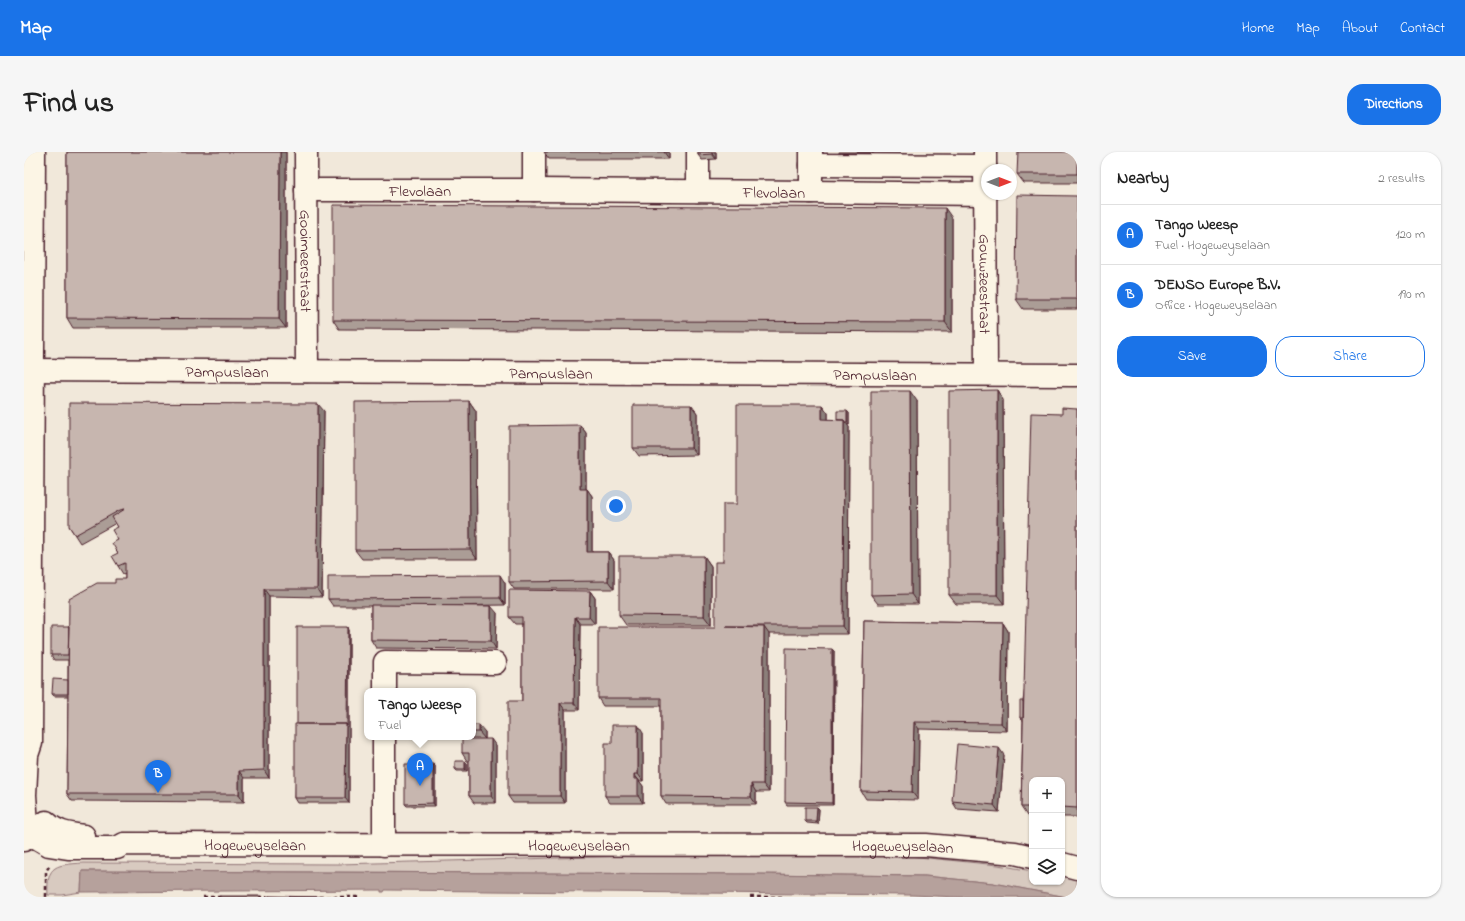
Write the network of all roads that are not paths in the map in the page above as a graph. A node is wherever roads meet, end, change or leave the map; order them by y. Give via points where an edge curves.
1 (34, 152) edge
2 (306, 152) edge
3 (534, 152) edge
4 (698, 152) edge
5 (811, 158) edge
6 (985, 159) edge
7 (306, 190) junction
8 (534, 190) junction
9 (698, 191) junction
10 (811, 192) junction
11 (981, 194) edge
12 (985, 200) edge
13 (29, 370) edge
14 (307, 371) junction
15 (986, 374) junction
16 (1077, 375) edge
17 (28, 560) edge
18 (495, 663) dead end
19 (385, 688) edge
20 (384, 740) edge
21 (34, 832) edge
22 (384, 845) junction
23 (1029, 856) edge
24 (1065, 865) edge
25 (1077, 868) edge

1 - 13 street
2 - 7 street, Gooimeerstraat
3 - 8 street
4 - 9 street
5 - 6 street, Gouwzeestraat
5 - 10 street, Flevolaan
7 - 8 street, Flevolaan
7 - 14 street, Gooimeerstraat
8 - 9 street, Flevolaan
9 - 10 street, Flevolaan
10 - 11 street
12 - 15 street, Gouwzeestraat
13 - 14 street, Pampuslaan
13 - 17 street
14 - 15 street, Pampuslaan
15 - 16 street, Pampuslaan
17 - 21 street via 31,743 38,755 40,812
18 - 19 street via 385,662
20 - 22 street
21 - 22 street, Hogeweyselaan via 52,828 63,833 117,837 124,844
22 - 23 street, Hogeweyselaan via 926,845
24 - 25 street

